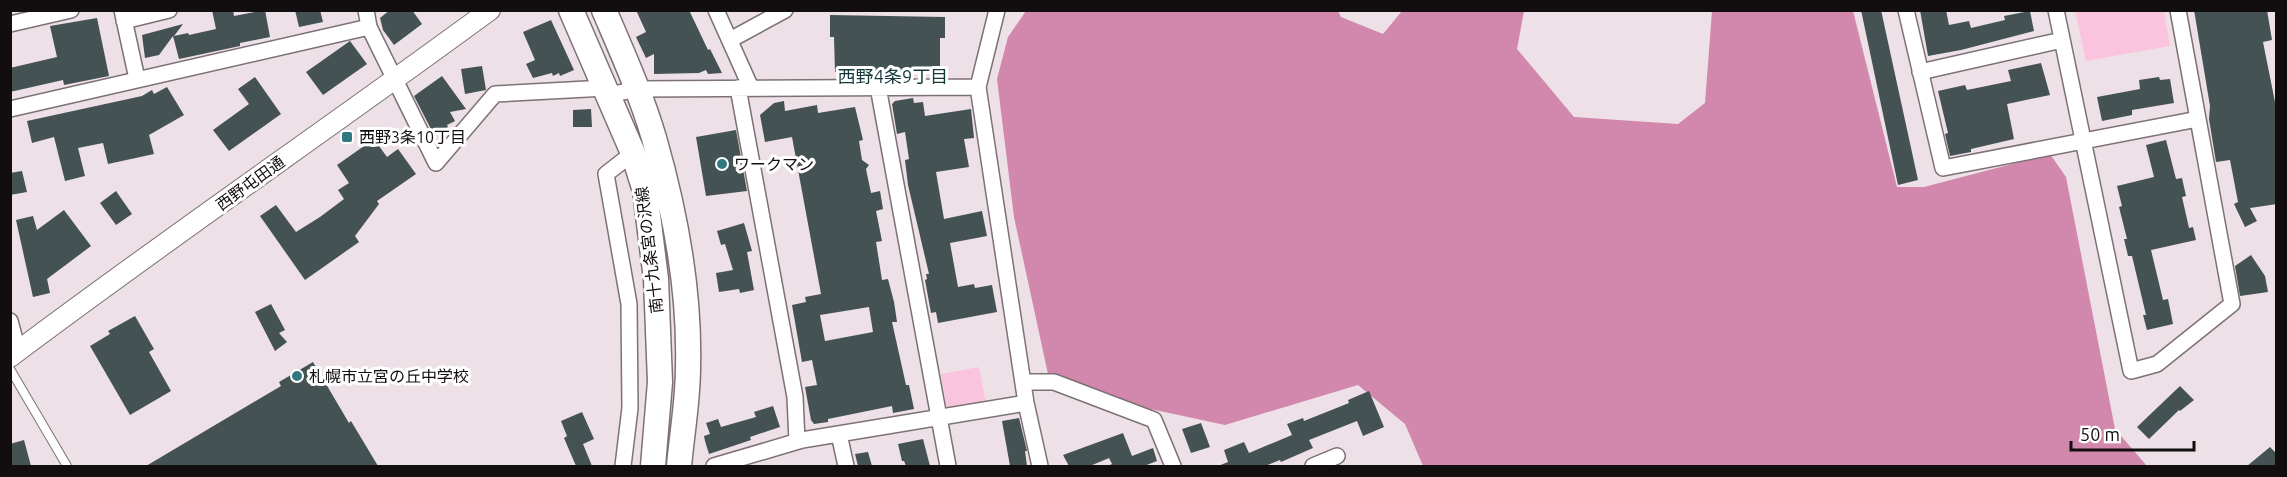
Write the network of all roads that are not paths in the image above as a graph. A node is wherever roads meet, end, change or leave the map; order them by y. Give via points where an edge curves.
1 (71, 10) edge
2 (169, 10) edge
3 (366, 10) edge
4 (490, 10) edge
5 (572, 10) edge
6 (604, 10) edge
7 (716, 10) edge
8 (785, 10) edge
9 (997, 10) edge
10 (1906, 10) edge
11 (2056, 10) edge
12 (2178, 10) edge
13 (123, 16) edge
14 (10, 24) edge
15 (369, 27) junction
16 (730, 40) junction
17 (2062, 40) junction
18 (1920, 72) junction
19 (137, 79) junction
20 (396, 80) junction
21 (878, 87) junction
22 (978, 87) junction
23 (744, 88) junction
24 (637, 89) junction
25 (607, 91) junction
26 (10, 109) edge
27 (2198, 119) junction
28 (2083, 141) junction
29 (633, 153) junction
30 (10, 321) edge
31 (13, 359) edge
32 (1023, 382) junction
33 (1026, 403) junction
34 (939, 418) junction
35 (839, 434) junction
36 (797, 441) junction
37 (1337, 456) dead end
38 (67, 466) edge
39 (623, 466) edge
40 (653, 466) edge
41 (679, 466) edge
42 (714, 466) edge
43 (846, 466) edge
44 (948, 466) edge
45 (1040, 466) edge
46 (1173, 466) edge
47 (1312, 466) edge

1 - 14 street
2 - 13 street
3 - 15 street
4 - 20 street, 西野屯田通
5 - 25 main road, 南十九条宮の沢線
6 - 24 main road, 南十九条宮の沢線
7 - 16 street
8 - 16 street
9 - 22 street
10 - 18 street
11 - 17 street
12 - 27 street
13 - 19 street
15 - 19 street
15 - 20 street
16 - 23 street
17 - 18 street
17 - 28 street
18 - 28 street via 1943,168
19 - 26 street
20 - 25 street via 436,163 495,94
20 - 31 street, 西野屯田通 via 271,167
21 - 22 street
21 - 23 street
21 - 34 street
22 - 32 street
23 - 24 street
23 - 36 street via 795,397
24 - 25 street
24 - 41 main road, 南十九条宮の沢線 via 667,190 686,303 688,367
25 - 29 main road, 南十九条宮の沢線
27 - 28 street
27 - 28 street via 2232,304 2157,364 2131,371
29 - 39 street via 606,174 629,304 630,408
29 - 40 main road, 南十九条宮の沢線 via 645,191 656,279 660,382
30 - 31 street
31 - 38 lane
32 - 33 street
32 - 46 street via 1054,382 1154,420
33 - 34 street
33 - 45 street
34 - 35 street
34 - 44 street
35 - 36 street
35 - 43 street
36 - 42 street
37 - 47 street

